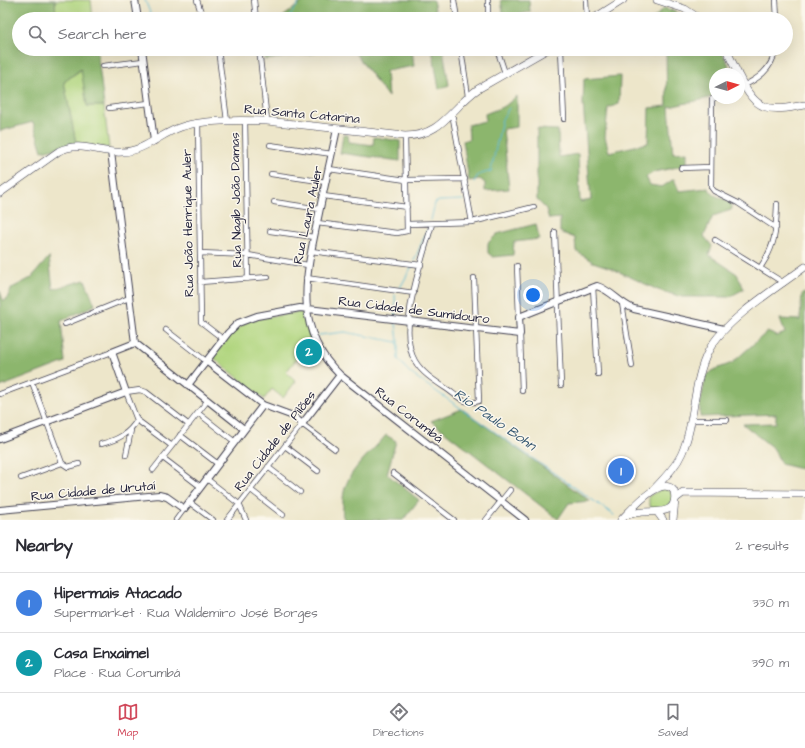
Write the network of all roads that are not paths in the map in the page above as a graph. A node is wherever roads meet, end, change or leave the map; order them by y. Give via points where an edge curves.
1 (135, 0) edge
2 (197, 0) edge
3 (254, 0) edge
4 (454, 0) edge
5 (488, 0) edge
6 (586, 0) edge
7 (622, 0) edge
8 (657, 0) edge
9 (776, 0) edge
10 (136, 12) edge
11 (201, 12) edge
12 (255, 12) edge
13 (456, 12) edge
14 (488, 12) edge
15 (587, 12) edge
16 (604, 12) edge
17 (690, 12) edge
18 (777, 12) edge
19 (143, 56) edge
20 (219, 56) edge
21 (260, 56) edge
22 (462, 56) edge
23 (499, 56) edge
24 (535, 56) edge
25 (561, 56) edge
26 (729, 56) edge
27 (773, 56) edge
28 (143, 61) junction
29 (103, 66) dead end
30 (735, 68) edge
31 (505, 73) junction
32 (745, 85) edge
33 (745, 92) edge
34 (468, 96) junction
35 (149, 103) junction
36 (714, 104) edge
37 (805, 105) edge
38 (109, 108) dead end
39 (452, 113) junction
40 (564, 119) dead end
41 (245, 120) junction
42 (227, 121) junction
43 (267, 121) junction
44 (198, 123) junction
45 (337, 129) junction
46 (405, 136) junction
47 (154, 141) junction
48 (270, 145) dead end
49 (111, 152) junction
50 (332, 154) junction
51 (711, 167) junction
52 (681, 168) dead end
53 (329, 169) junction
54 (272, 174) dead end
55 (465, 179) junction
56 (406, 180) junction
57 (326, 182) junction
58 (0, 192) edge
59 (323, 196) junction
60 (274, 202) dead end
61 (777, 204) dead end
62 (407, 207) junction
63 (534, 207) dead end
64 (320, 209) junction
65 (472, 222) junction
66 (317, 223) junction
67 (408, 224) junction
68 (432, 224) junction
69 (776, 228) junction
70 (270, 231) dead end
71 (555, 232) dead end
72 (314, 237) junction
73 (715, 240) dead end
74 (311, 251) junction
75 (200, 253) junction
76 (248, 255) junction
77 (308, 265) junction
78 (421, 265) junction
79 (517, 266) dead end
80 (805, 267) edge
81 (760, 268) junction
82 (268, 277) dead end
83 (306, 278) junction
84 (474, 278) dead end
85 (248, 279) junction
86 (200, 282) junction
87 (784, 283) junction
88 (593, 287) junction
89 (414, 293) junction
90 (129, 298) junction
91 (558, 301) junction
92 (622, 303) junction
93 (306, 307) junction
94 (519, 317) junction
95 (408, 320) junction
96 (65, 324) dead end
97 (476, 329) junction
98 (724, 329) junction
99 (166, 330) dead end
100 (520, 334) junction
101 (223, 339) junction
102 (135, 343) junction
103 (112, 352) junction
104 (206, 361) junction
105 (632, 366) dead end
106 (598, 374) dead end
107 (340, 375) junction
108 (32, 382) junction
109 (188, 385) junction
110 (561, 385) dead end
111 (522, 391) dead end
112 (126, 392) junction
113 (0, 394) edge
114 (208, 400) junction
115 (263, 405) junction
116 (198, 413) junction
117 (137, 420) junction
118 (691, 420) junction
119 (727, 420) dead end
120 (46, 422) junction
121 (302, 424) junction
122 (189, 425) junction
123 (131, 430) junction
124 (244, 430) junction
125 (180, 435) junction
126 (0, 439) edge
127 (235, 442) junction
128 (101, 444) dead end
129 (172, 446) junction
130 (285, 446) junction
131 (335, 449) dead end
132 (126, 455) dead end
133 (163, 458) junction
134 (62, 463) junction
135 (79, 464) dead end
136 (218, 464) junction
137 (268, 468) junction
138 (153, 470) dead end
139 (318, 471) dead end
140 (393, 473) dead end
141 (21, 478) dead end
142 (207, 479) junction
143 (201, 487) junction
144 (654, 489) junction
145 (250, 490) junction
146 (510, 490) dead end
147 (300, 492) dead end
148 (805, 494) edge
149 (646, 497) junction
150 (675, 499) junction
151 (190, 502) junction
152 (501, 502) junction
153 (239, 504) junction
154 (184, 509) junction
155 (0, 510) edge
156 (283, 515) dead end
157 (624, 517) edge
158 (659, 517) edge
159 (176, 520) edge
160 (213, 520) edge
161 (227, 520) edge
162 (246, 520) edge
163 (454, 520) edge
164 (486, 520) edge
165 (525, 520) edge
166 (673, 520) edge

1 - 10 street
2 - 11 street
3 - 12 street
4 - 13 street
5 - 14 street
6 - 15 street
7 - 16 main road
8 - 17 main road
9 - 18 street
19 - 28 street
20 - 42 street
21 - 43 street
22 - 34 street
23 - 31 street
24 - 31 main road, Rua Santa Catarina
25 - 40 street
26 - 30 main road
27 - 32 street via 767,70
28 - 29 street
28 - 35 street
31 - 34 main road, Rua Santa Catarina
33 - 37 main road via 762,106 784,108
34 - 39 main road, Rua Santa Catarina
35 - 38 street
35 - 47 street
36 - 51 street
39 - 46 main road, Rua Santa Catarina via 433,130 420,135
39 - 55 street
41 - 42 main road, Rua Santa Catarina
41 - 43 main road, Rua Santa Catarina
41 - 76 street, Rua Nagib João Damas
42 - 44 main road, Rua Santa Catarina
43 - 45 main road, Rua Santa Catarina
44 - 47 main road, Rua Santa Catarina via 180,127
44 - 75 street, Rua João Henrique Auler
45 - 46 main road, Rua Santa Catarina
45 - 50 street, Rua Laura Auler
46 - 56 street
47 - 49 main road, Rua Santa Catarina via 135,150
48 - 50 street
49 - 58 main road, Rua Santa Catarina via 78,146 64,148
49 - 90 street
50 - 53 street, Rua Laura Auler
51 - 52 street
51 - 69 street via 712,189
53 - 56 street
53 - 57 street, Rua Laura Auler
54 - 57 street
55 - 56 street
55 - 65 street
56 - 62 street
57 - 59 street, Rua Laura Auler
59 - 62 street
59 - 64 street, Rua Laura Auler
60 - 64 street
61 - 69 street
62 - 67 street
63 - 65 street
64 - 66 street, Rua Laura Auler
65 - 68 street
66 - 67 street via 397,233 407,231
66 - 72 street, Rua Laura Auler
67 - 68 street
68 - 78 street
69 - 81 street via 772,245
70 - 72 street
71 - 91 street
72 - 74 street, Rua Laura Auler
73 - 81 street
74 - 77 street, Rua Laura Auler
74 - 78 street
75 - 76 street
75 - 86 street, Rua João Henrique Auler
76 - 77 street
76 - 85 street, Rua Nagib João Damas
77 - 83 street, Rua Laura Auler
78 - 89 street
79 - 94 street
80 - 87 main road
81 - 87 street
82 - 85 street
83 - 89 street
83 - 93 street, Rua Laura Auler
84 - 97 street
85 - 86 street
86 - 101 street, Rua João Henrique Auler via 201,322
87 - 98 main road
88 - 91 street
88 - 92 street via 604,289
88 - 106 street
89 - 95 street
90 - 96 street
90 - 102 street
91 - 94 street
91 - 110 street
92 - 98 street via 634,309
92 - 105 street
93 - 95 street, Rua Cidade de Sumidouro
93 - 101 street, Rua Cidade de Sumidouro via 248,318 238,323
93 - 107 street, Rua Corumbá via 316,340 328,362
94 - 100 street
95 - 97 street, Rua Cidade de Sumidouro
95 - 97 street via 410,348 420,368 466,402 479,401
97 - 100 street, Rua Cidade de Sumidouro
98 - 118 main road via 709,350 703,364
99 - 104 street
100 - 111 street
101 - 104 street, Rua Cidade de Sumidouro
102 - 103 street
102 - 109 street
103 - 108 street
103 - 112 street
104 - 109 street, Rua Cidade de Sumidouro
104 - 115 street
107 - 121 street, Rua Cidade de Pilões
107 - 152 street, Rua Corumbá
108 - 113 street
108 - 120 street
109 - 114 street
112 - 117 street
112 - 120 street
112 - 122 street via 136,390 149,394
114 - 116 street
114 - 124 street
115 - 121 street via 282,411
115 - 124 street
116 - 122 street
116 - 127 street
117 - 123 street
117 - 129 street
118 - 119 street
118 - 144 main road via 678,459
120 - 126 street
120 - 134 street
121 - 130 street, Rua Cidade de Pilões
121 - 131 street
122 - 125 street
123 - 128 street via 115,440
123 - 132 street
124 - 127 street
125 - 129 street
125 - 136 street
127 - 136 street
129 - 133 street
130 - 137 street, Rua Cidade de Pilões
130 - 139 street
133 - 138 street
133 - 143 street
134 - 135 street via 68,467
134 - 141 street
136 - 142 street
137 - 145 street, Rua Cidade de Pilões
137 - 147 street
140 - 163 street
142 - 143 street
142 - 153 street
143 - 151 street
144 - 149 main road
144 - 150 main road via 670,486
145 - 153 street, Rua Cidade de Pilões
145 - 156 street
146 - 152 street
148 - 150 main road via 683,493
149 - 157 main road
149 - 158 main road via 646,507
150 - 158 main road via 673,505
150 - 166 main road
151 - 154 street
151 - 160 street
152 - 164 street
152 - 165 street, Rua Corumbá
153 - 161 street, Rua Cidade de Pilões
153 - 162 street
154 - 155 street, Rua Cidade de Urutaí via 167,497 159,495
154 - 159 street
157 - 158 main road via 642,512

